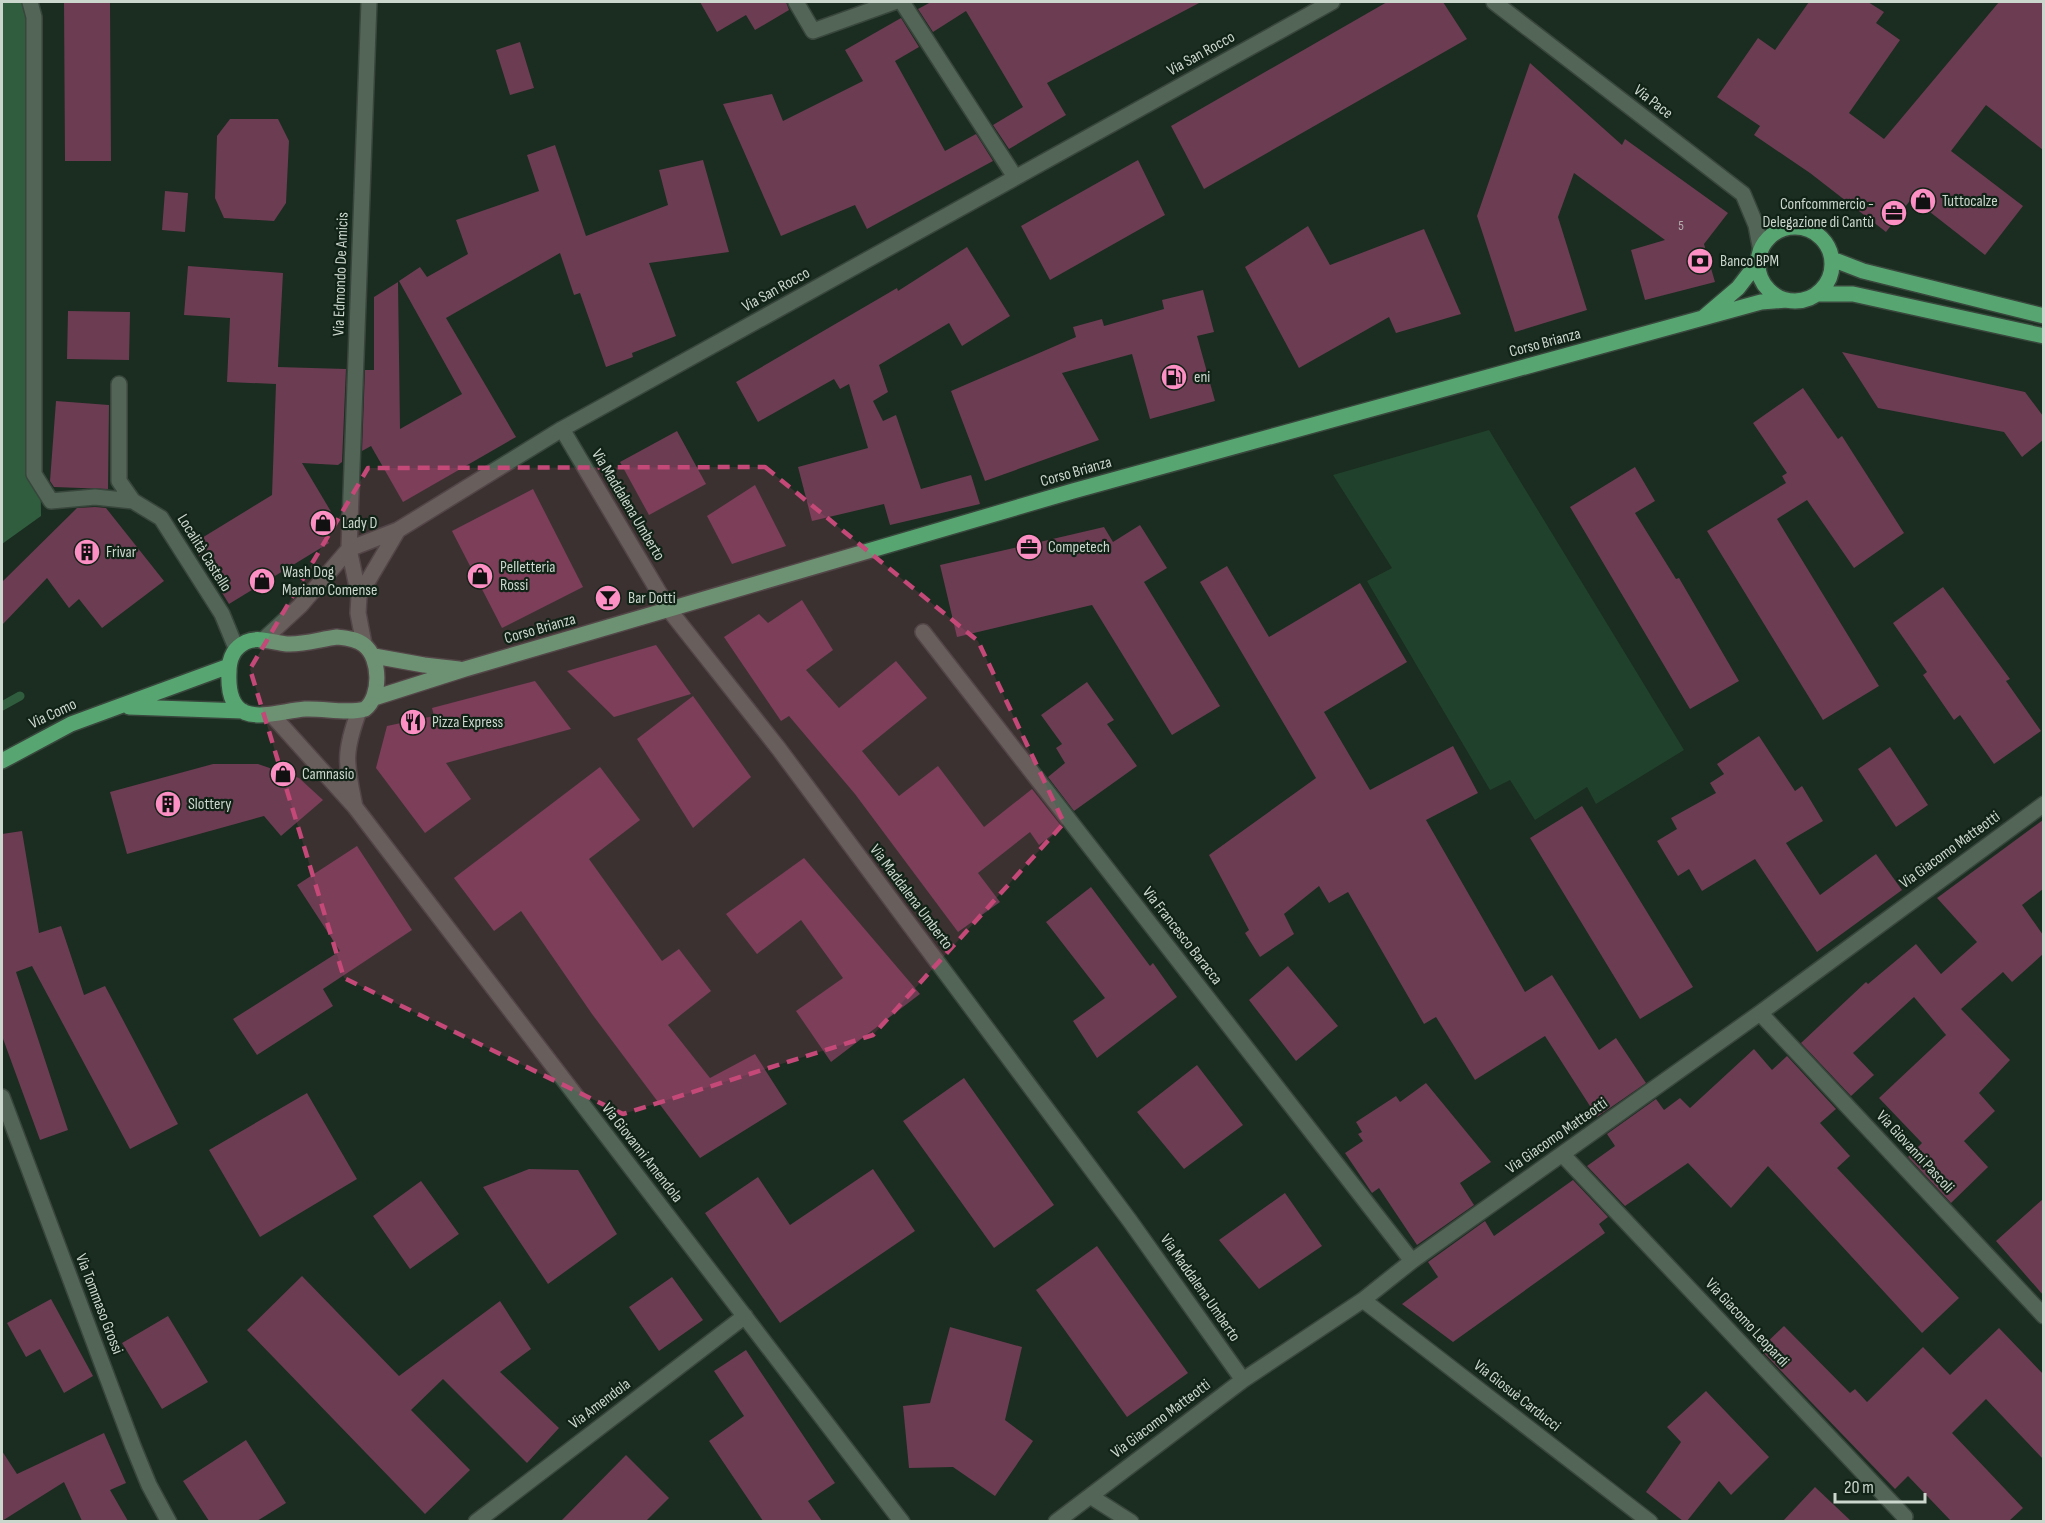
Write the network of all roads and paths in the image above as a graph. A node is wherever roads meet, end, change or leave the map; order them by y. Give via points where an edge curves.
1 (30, 2) edge
2 (369, 2) edge
3 (796, 2) edge
4 (894, 2) edge
5 (902, 2) edge
6 (1332, 2) edge
7 (1494, 2) edge
8 (1015, 177) junction
9 (1760, 256) junction
10 (1832, 259) junction
11 (1818, 294) junction
12 (1788, 300) junction
13 (2043, 316) edge
14 (1700, 321) junction
15 (2043, 336) edge
16 (119, 384) dead end
17 (562, 429) junction
18 (133, 501) junction
19 (398, 530) junction
20 (349, 549) junction
21 (359, 596) junction
22 (670, 611) junction
23 (923, 632) dead end
24 (262, 640) junction
25 (236, 648) junction
26 (369, 650) junction
27 (229, 666) junction
28 (465, 669) junction
29 (374, 699) junction
30 (123, 706) junction
31 (243, 711) junction
32 (359, 711) junction
33 (273, 716) junction
34 (2, 760) edge
35 (2043, 804) edge
36 (355, 807) junction
37 (1760, 1013) junction
38 (2, 1097) edge
39 (1562, 1154) junction
40 (1412, 1261) junction
41 (1363, 1299) junction
42 (745, 1316) junction
43 (2043, 1316) edge
44 (1243, 1380) junction
45 (1090, 1496) junction
46 (1905, 1516) dead end
47 (169, 1521) edge
48 (476, 1521) edge
49 (902, 1521) edge
50 (1056, 1521) edge
51 (1131, 1521) edge
52 (1650, 1521) edge

1 - 18 street via 34,18 34,474 51,501 95,497
2 - 20 street, Via Edmondo De Amicis
3 - 4 street via 813,31
5 - 8 street
6 - 8 street, Via San Rocco
7 - 9 street, Via Pace via 1743,194 1756,225
8 - 17 street, Via San Rocco
9 - 10 main road via 1767,240 1777,232 1802,228 1823,240
9 - 12 main road via 1760,275 1766,286 1775,296
9 - 14 main road, Corso Brianza via 1738,288
10 - 11 main road via 1829,278
10 - 13 main road via 1863,271
11 - 12 main road via 1806,300
11 - 15 main road via 1853,294
12 - 14 main road, Corso Brianza via 1761,302
14 - 22 main road, Corso Brianza via 1073,491
16 - 18 street via 119,481
17 - 19 street, Via San Rocco
17 - 22 street, Via Maddalena Umberto
18 - 25 street, Località Castello via 161,518 222,614
19 - 20 street, Via San Rocco
19 - 21 street
20 - 21 street, Via Edmondo De Amicis
20 - 24 street, Via San Rocco via 300,606
21 - 26 street, Via Edmondo De Amicis via 358,613
22 - 28 main road, Corso Brianza
22 - 44 street, Via Maddalena Umberto via 822,807 1130,1221
23 - 40 street, Via Francesco Baracca
24 - 25 main road
24 - 26 main road, Corso Brianza via 286,644 337,637
25 - 27 main road
26 - 28 main road, Corso Brianza via 424,665
26 - 29 main road
27 - 30 main road, Via Como
27 - 31 main road via 231,691
28 - 29 main road, Corso Brianza
29 - 32 main road
30 - 31 main road, Via Como
30 - 34 main road, Via Como via 71,724
31 - 33 main road, Via Como via 252,716
32 - 33 main road via 304,709
32 - 36 street, Via Giovanni Amendola via 347,742 346,766
33 - 36 street, Via Giovanni Amendola
35 - 37 street, Via Giacomo Matteotti
36 - 42 street, Via Giovanni Amendola
37 - 39 street, Via Giacomo Matteotti
37 - 43 street, Via Giovanni Pascoli
38 - 47 street, Via Tommaso Grossi via 133,1446
39 - 40 street, Via Giacomo Matteotti
39 - 46 street, Via Giacomo Leopardi
40 - 41 street, Via Giacomo Matteotti
41 - 44 street, Via Giacomo Matteotti
41 - 52 street, Via Giosuè Carducci
42 - 48 street, Via Amendola
42 - 49 street, Via Giovanni Amendola
44 - 45 street, Via Giacomo Matteotti
45 - 50 street, Via Giacomo Matteotti
45 - 51 street

